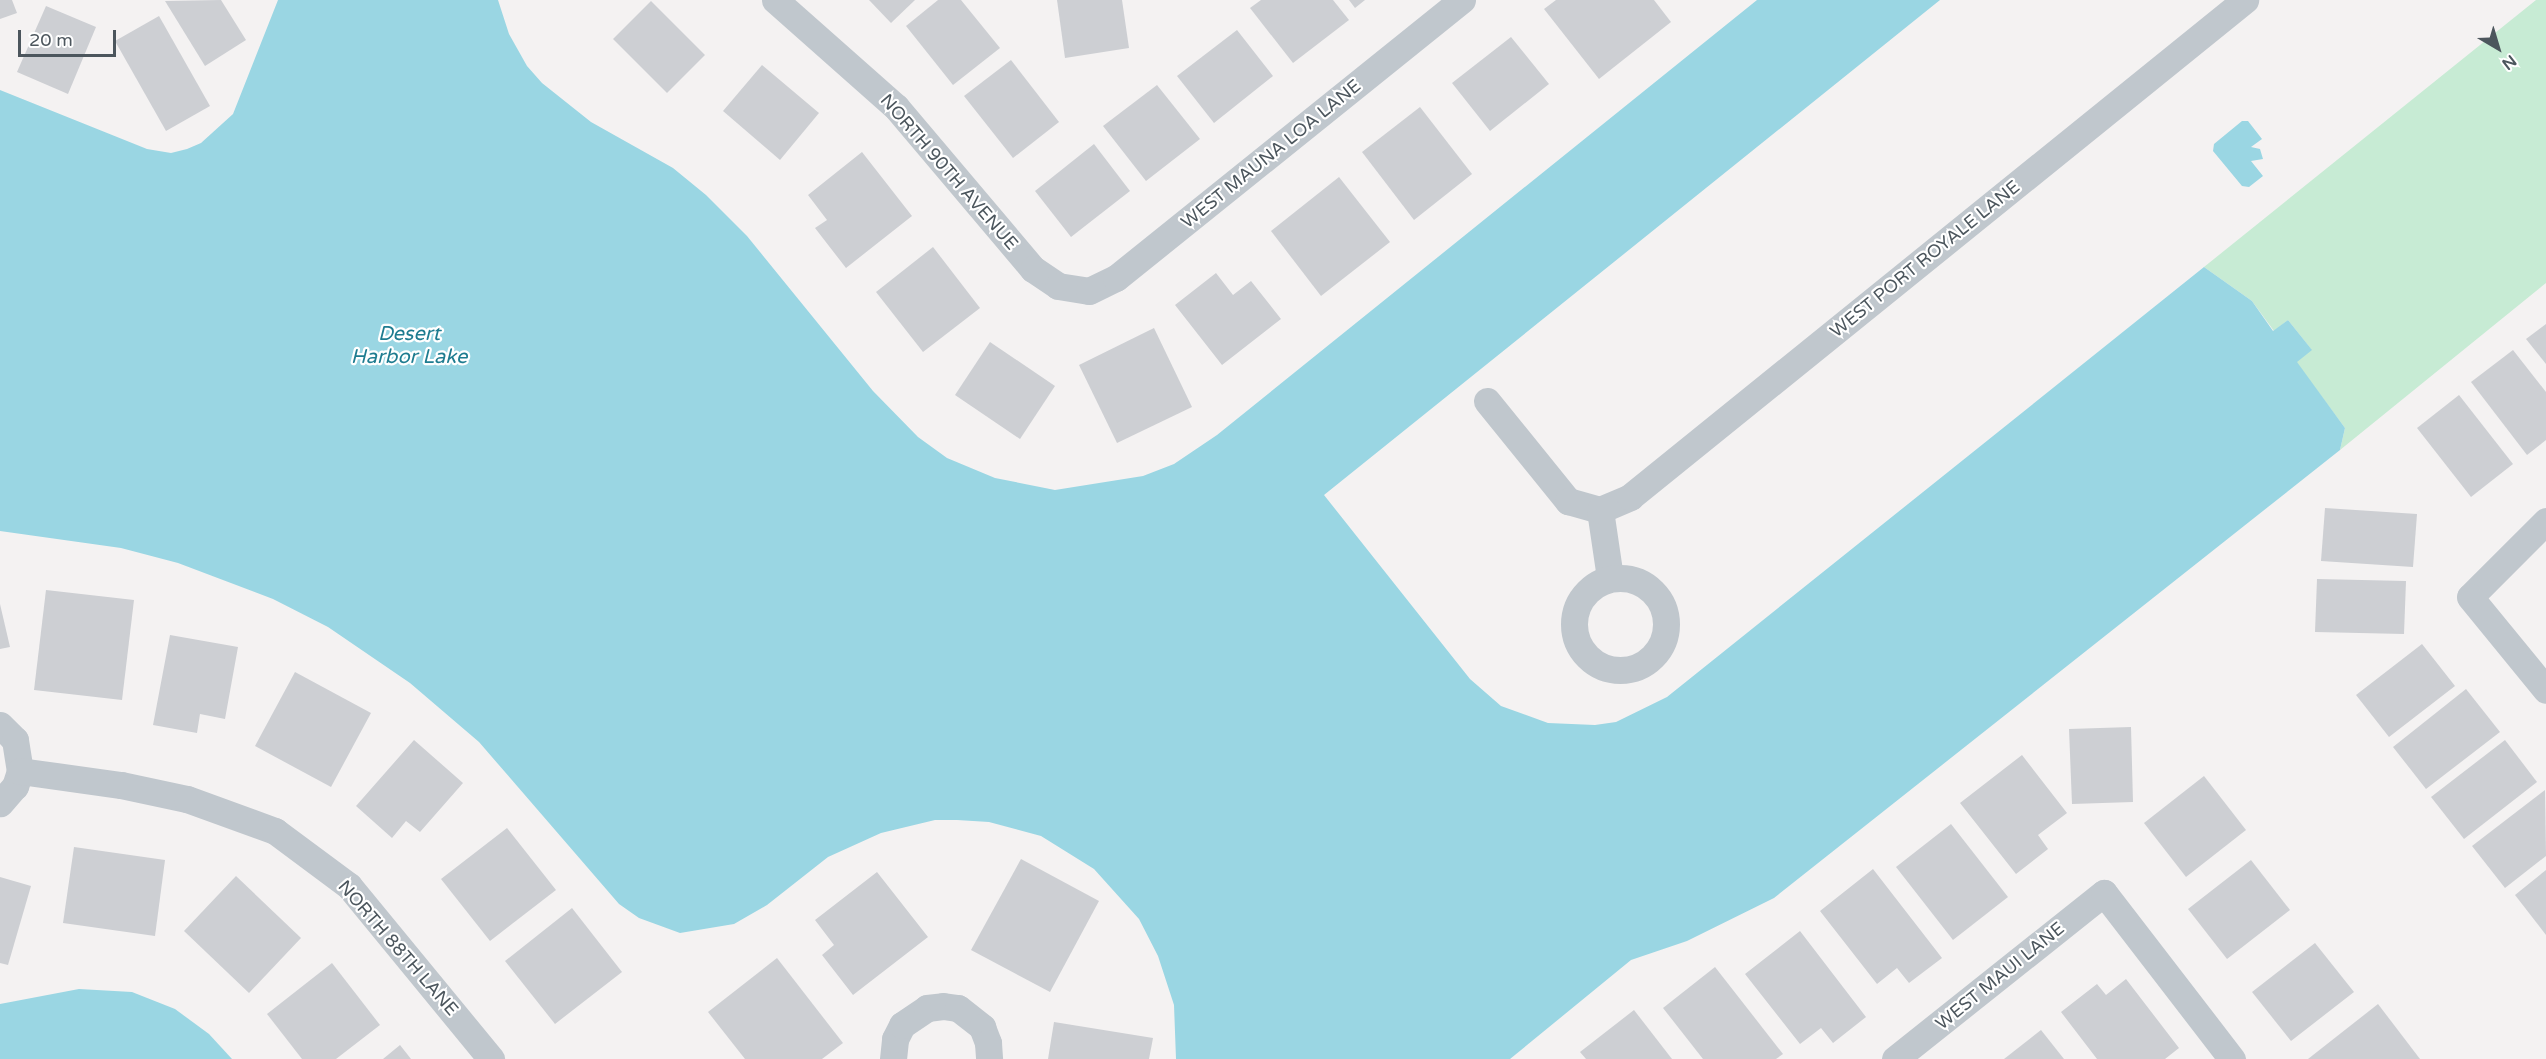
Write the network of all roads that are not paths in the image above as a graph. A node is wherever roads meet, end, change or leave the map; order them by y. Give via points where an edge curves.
1 (775, 0) edge
2 (1462, 0) edge
3 (2245, 0) edge
4 (1072, 291) joint
5 (1487, 401) dead end
6 (1600, 510) junction
7 (2546, 521) edge
8 (1610, 578) dead end
9 (2546, 690) edge
10 (0, 725) edge
11 (20, 771) junction
12 (0, 803) edge
13 (491, 1059) edge
14 (893, 1059) edge
15 (989, 1059) edge
16 (1895, 1059) edge
17 (2232, 1059) edge

1 - 4 street, NORTH 90TH AVENUE via 896,106 1033,269
2 - 4 street, WEST MAUNA LOA LANE via 1116,278 1089,291
3 - 6 street, WEST PORT ROYALE LANE via 1630,497
5 - 6 street via 1568,501
6 - 8 street
7 - 9 street via 2470,597
10 - 11 street via 15,740
11 - 12 street via 15,786
11 - 13 street, NORTH 88TH LANE via 187,799 275,831 349,886
14 - 15 street via 895,1039 902,1025 927,1008 943,1006 958,1008 982,1027
16 - 17 street, WEST MAUI LANE via 2104,892

